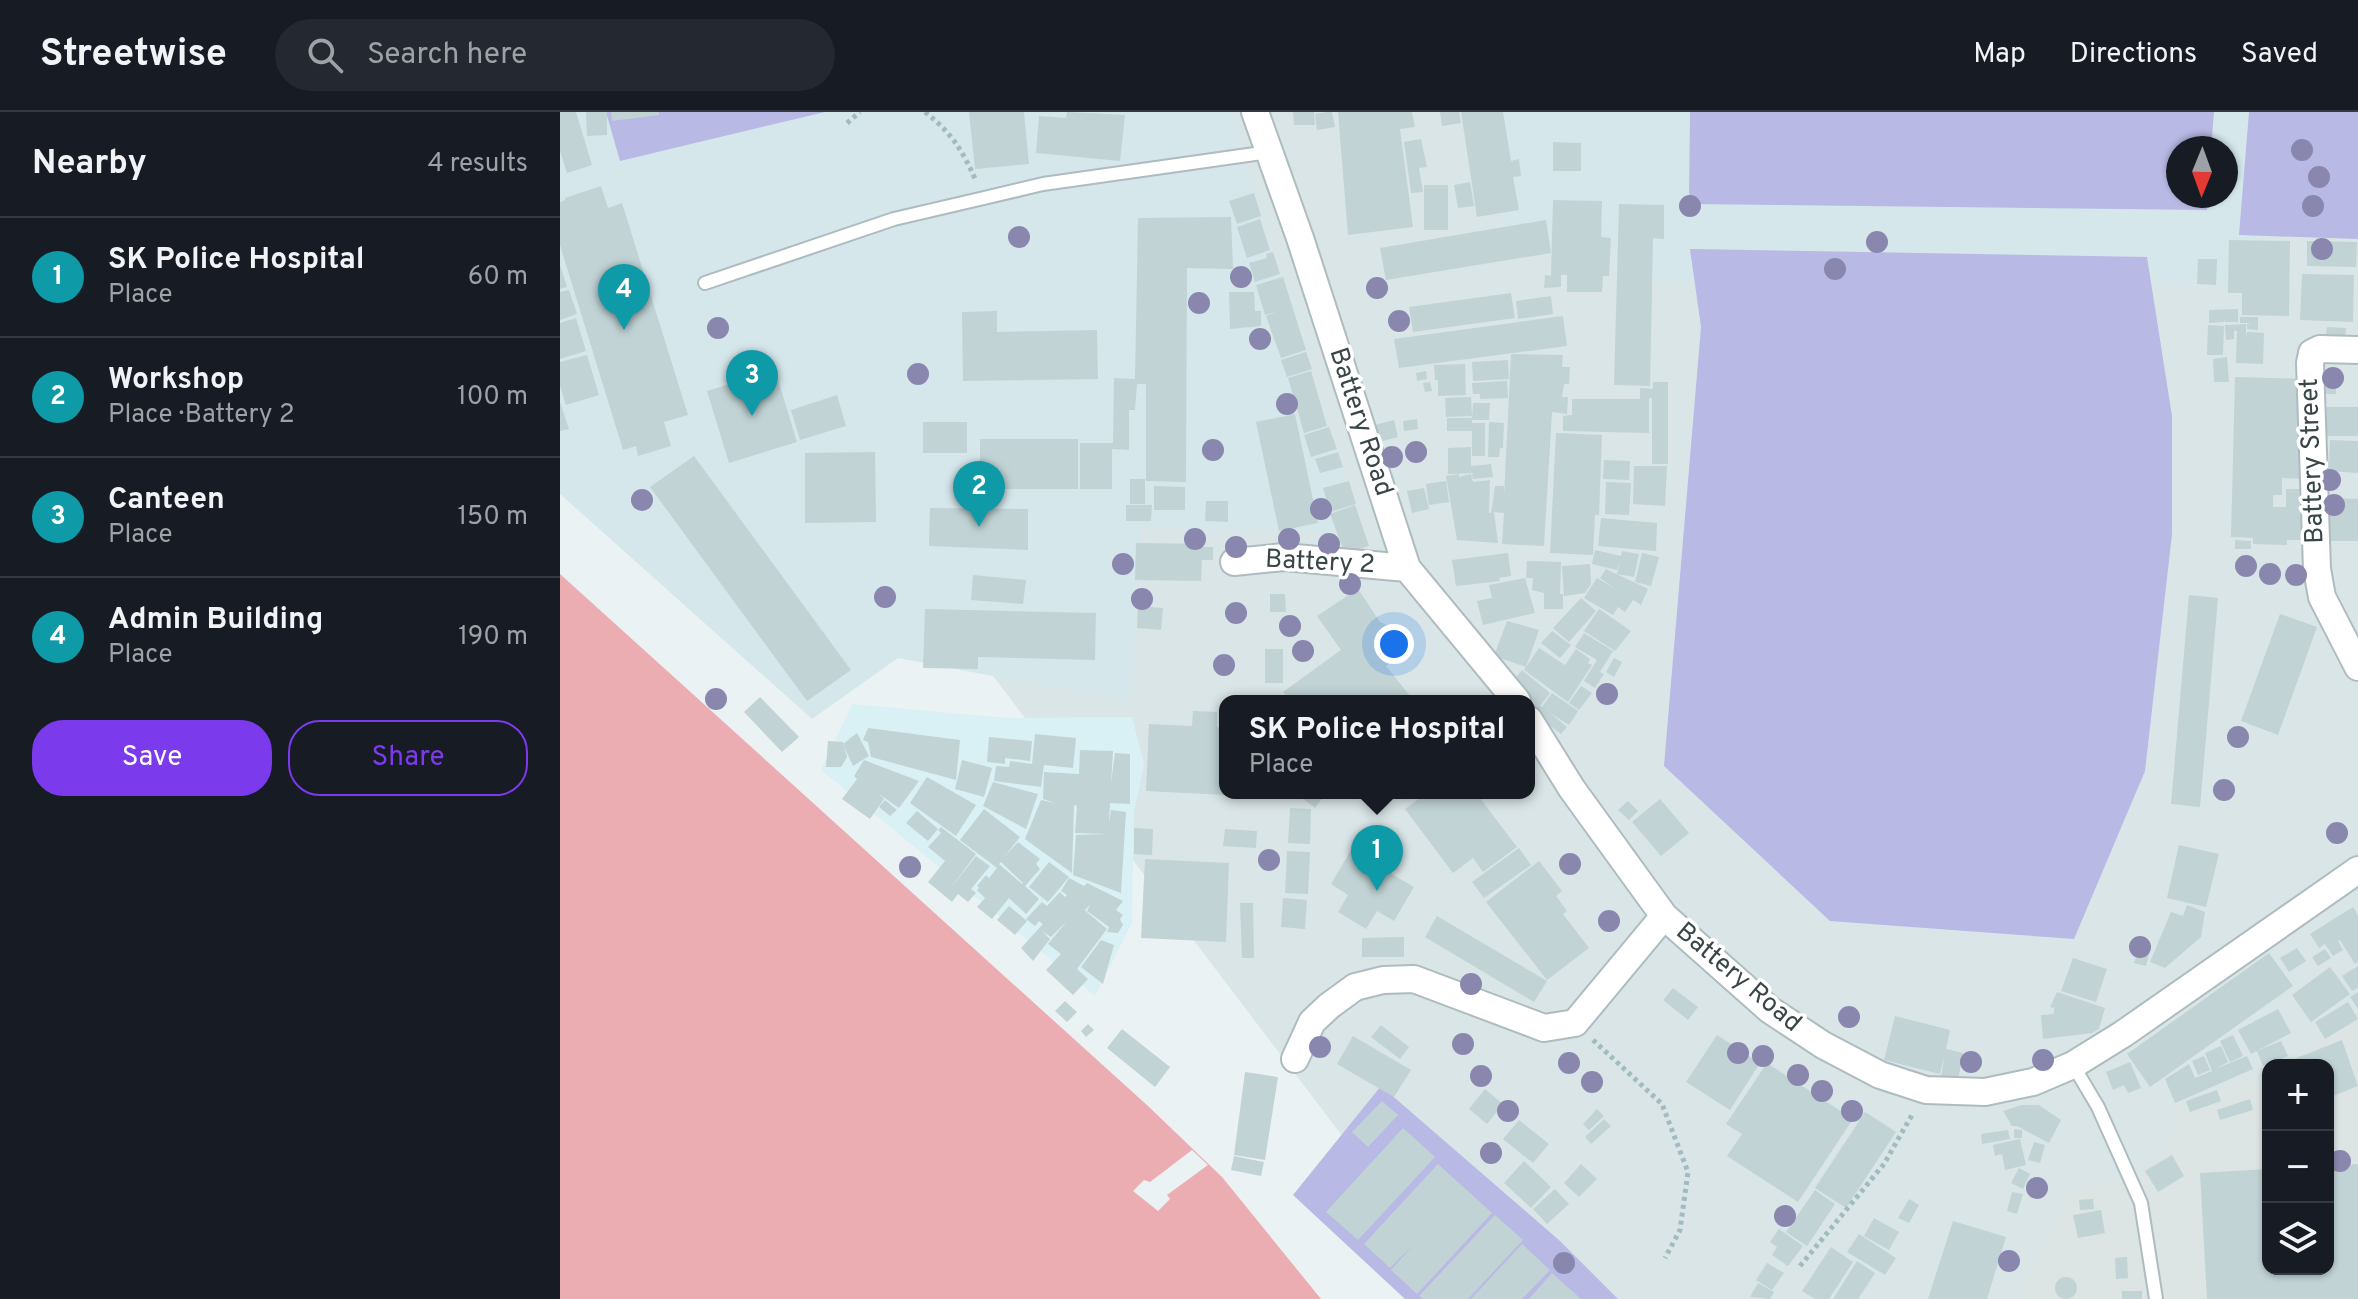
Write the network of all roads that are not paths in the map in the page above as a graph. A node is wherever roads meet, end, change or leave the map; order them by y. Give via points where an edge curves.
1 (1255, 112) edge
2 (1269, 152) junction
3 (705, 283) dead end
4 (2358, 350) edge
5 (1234, 562) dead end
6 (1407, 568) junction
7 (2358, 667) edge
8 (1512, 695) edge
9 (1535, 730) edge
10 (2358, 870) edge
11 (1664, 916) junction
12 (1295, 1059) dead end
13 (2073, 1065) junction
14 (2156, 1299) edge

1 - 2 street, Battery Road
2 - 3 lane via 1043,184 894,219
2 - 6 street, Battery Road
4 - 7 street, Battery Street via 2320,349 2312,353 2310,363 2317,569 2322,597
5 - 6 street, Battery 2 via 1284,557
6 - 8 street, Battery Road
9 - 11 street, Battery Road
10 - 13 street, Battery Road
11 - 12 street via 1575,1023 1544,1028 1414,979 1383,980 1355,987 1329,1006 1312,1022
11 - 13 street, Battery Road via 1770,1010 1880,1075 1926,1090 1985,1092 2033,1082
13 - 14 lane via 2141,1203

